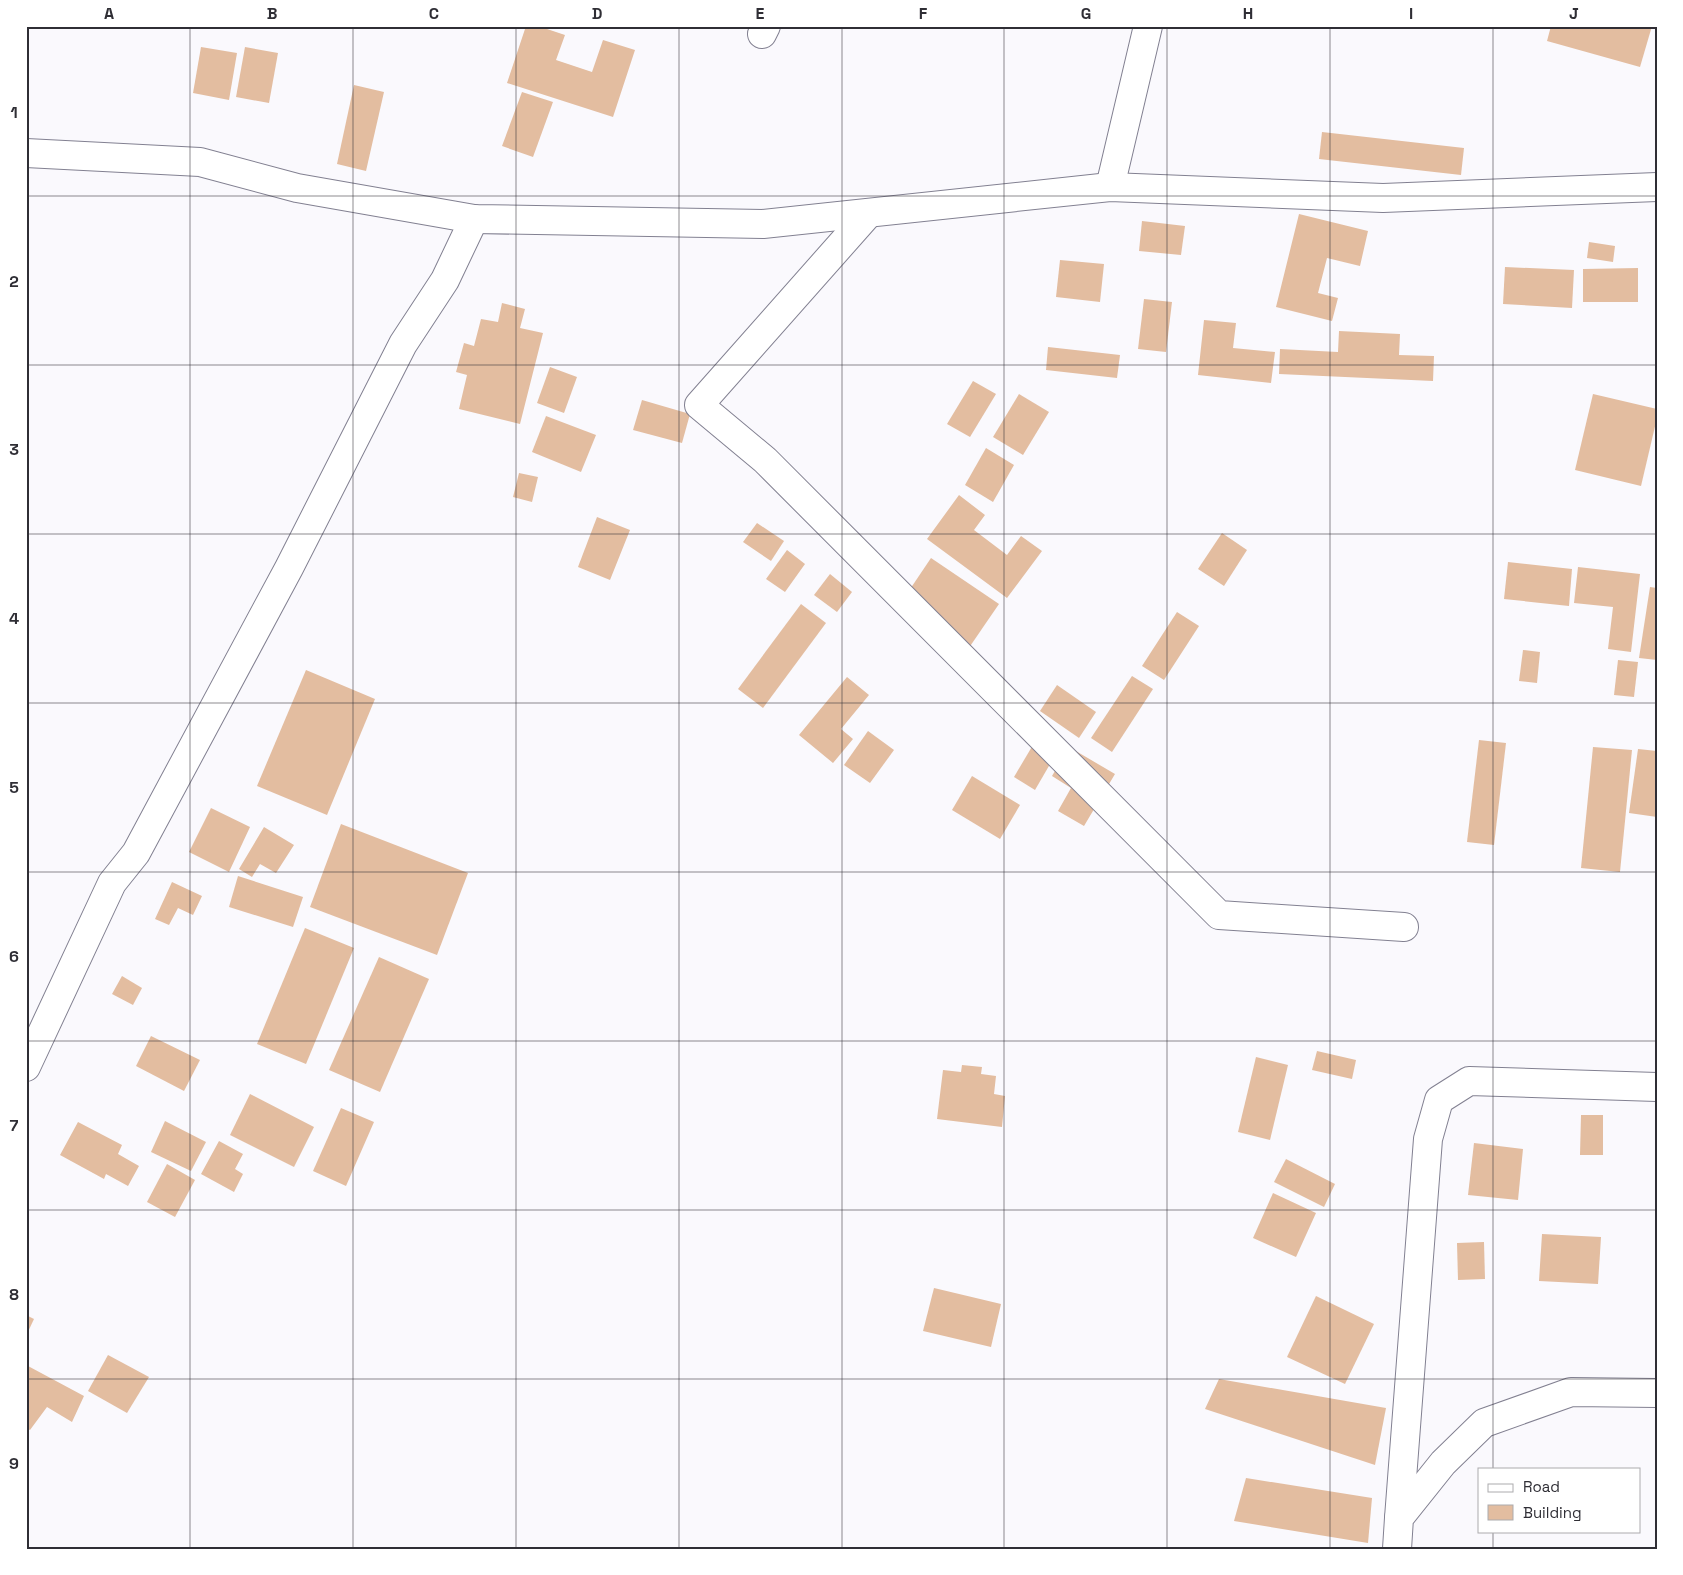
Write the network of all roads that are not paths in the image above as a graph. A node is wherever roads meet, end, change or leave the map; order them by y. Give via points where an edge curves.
1 (1148, 26) edge
2 (26, 153) edge
3 (1110, 187) junction
4 (1657, 187) edge
5 (869, 213) junction
6 (474, 219) junction
7 (1404, 927) dead end
8 (26, 1067) edge
9 (1657, 1087) edge
10 (1657, 1393) edge
11 (1399, 1518) junction
12 (1397, 1549) edge

1 - 3 street
2 - 6 street via 200,162 297,188
3 - 4 street via 1383,198
3 - 5 street
5 - 6 street via 763,224
5 - 7 street via 699,405 765,460 1219,915
6 - 8 street via 444,280 403,344 289,568 136,853 112,883
9 - 11 street via 1469,1081 1439,1100 1428,1140
10 - 11 street via 1571,1392 1484,1423 1443,1463
11 - 12 street

